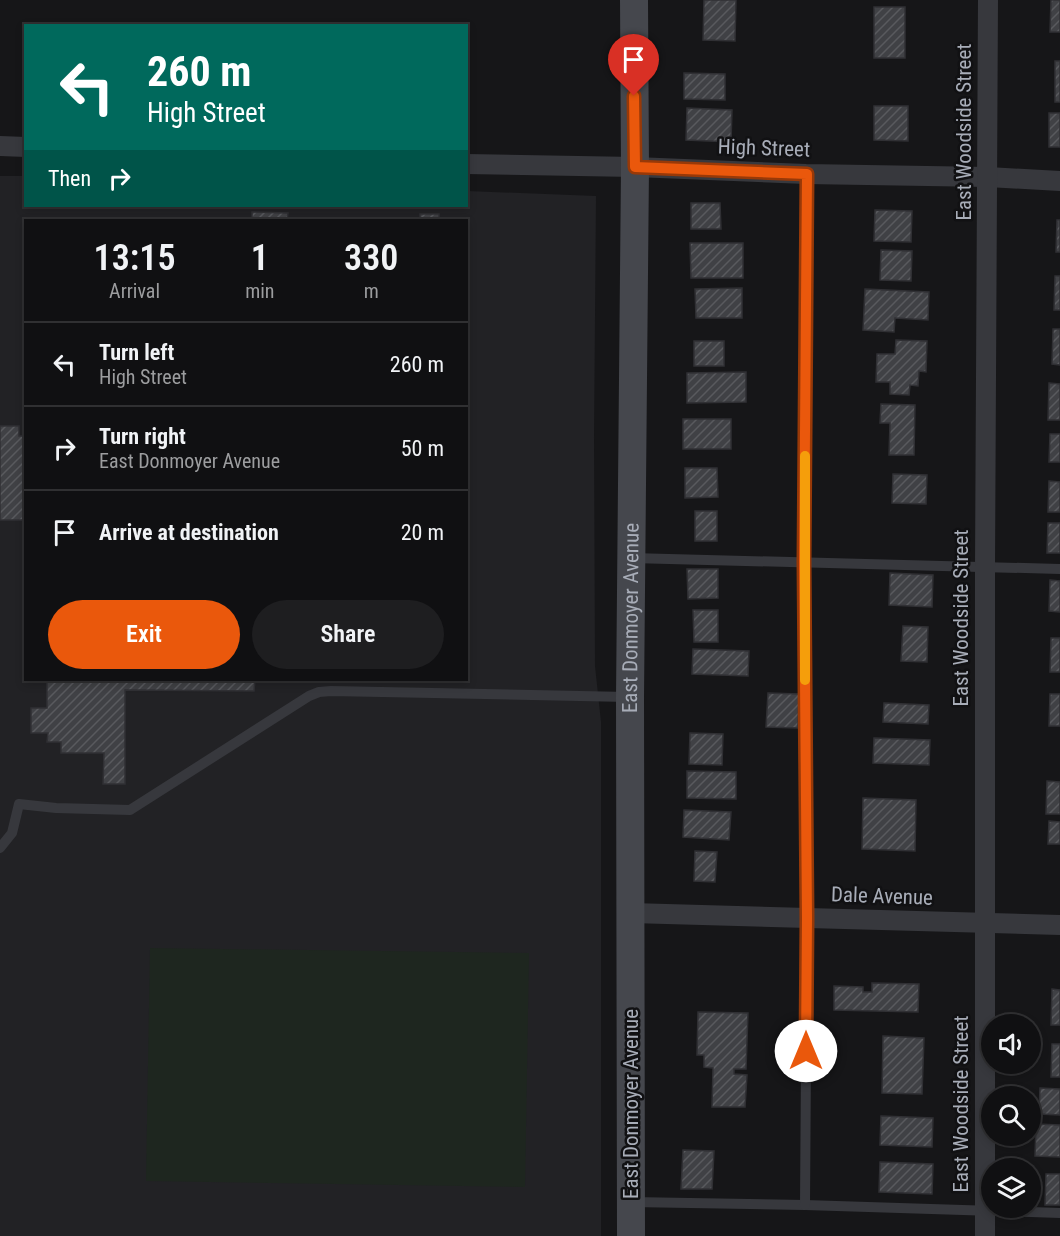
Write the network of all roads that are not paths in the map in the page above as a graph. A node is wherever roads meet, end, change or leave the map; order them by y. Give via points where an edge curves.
1 (634, 0) edge
2 (988, 0) edge
3 (0, 146) edge
4 (24, 147) edge
5 (468, 164) edge
6 (635, 167) junction
7 (807, 174) junction
8 (988, 177) junction
9 (1060, 181) edge
10 (631, 558) junction
11 (804, 562) junction
12 (985, 567) junction
13 (1060, 569) edge
14 (630, 697) junction
15 (0, 848) edge
16 (631, 913) junction
17 (807, 918) junction
18 (985, 924) junction
19 (1060, 925) edge
20 (985, 1158) edge
21 (631, 1202) junction
22 (805, 1205) junction
23 (981, 1211) edge
24 (1041, 1212) edge
25 (1060, 1213) edge
26 (985, 1218) edge
27 (631, 1236) edge
28 (985, 1236) edge

1 - 6 street, East Donmoyer Avenue
2 - 8 street, East Woodside Street
3 - 4 street
5 - 6 street, High Street
6 - 7 street, High Street
6 - 10 street, East Donmoyer Avenue
7 - 8 street, High Street
7 - 11 lane
8 - 9 street, High Street
8 - 12 street, East Woodside Street
10 - 11 lane
10 - 14 street, East Donmoyer Avenue
11 - 12 lane
11 - 17 lane
12 - 13 lane
12 - 18 street, East Woodside Street
14 - 15 lane via 319,692 130,810 19,804 12,833
14 - 16 street, East Donmoyer Avenue
16 - 17 street, Dale Avenue
16 - 21 street, East Donmoyer Avenue
17 - 18 street, Dale Avenue
17 - 22 lane
18 - 19 street, Dale Avenue
18 - 20 street, East Woodside Street
21 - 22 lane
21 - 27 street, East Donmoyer Avenue
22 - 23 lane
24 - 25 lane
26 - 28 street, East Woodside Street

